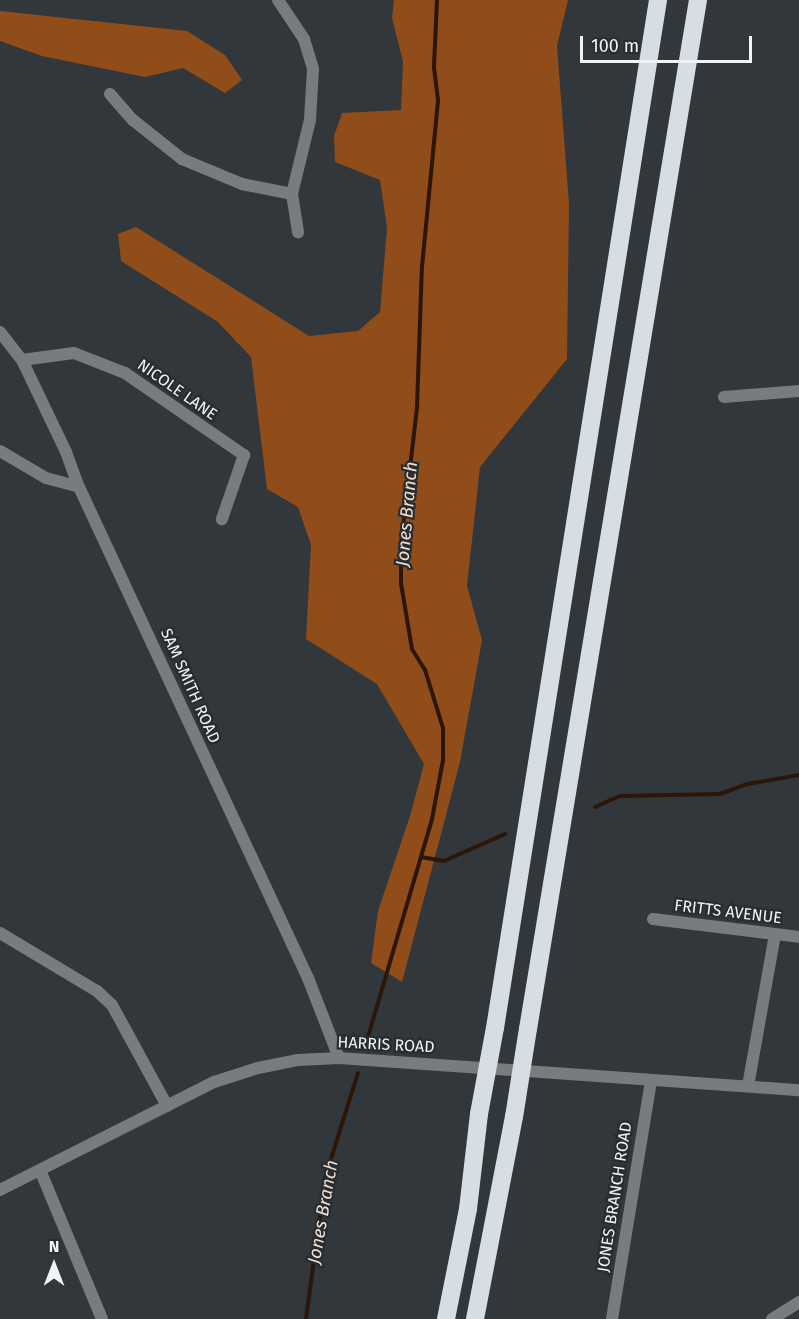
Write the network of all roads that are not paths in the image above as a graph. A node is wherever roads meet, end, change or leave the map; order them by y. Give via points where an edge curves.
1 (658, 0) edge
2 (698, 0) edge
3 (283, 1) edge
4 (110, 94) dead end
5 (292, 194) junction
6 (298, 233) dead end
7 (0, 332) edge
8 (22, 360) junction
9 (799, 391) edge
10 (724, 397) dead end
11 (0, 451) edge
12 (79, 487) junction
13 (222, 519) dead end
14 (653, 919) dead end
15 (0, 933) edge
16 (775, 934) junction
17 (799, 937) edge
18 (339, 1058) junction
19 (651, 1080) junction
20 (748, 1086) junction
21 (799, 1090) edge
22 (167, 1106) junction
23 (40, 1170) junction
24 (0, 1190) edge
25 (799, 1302) edge
26 (102, 1319) edge
27 (446, 1319) edge
28 (475, 1319) edge
29 (612, 1319) edge
30 (772, 1319) edge

1 - 27 highway, bridge via 479,1114 468,1209
2 - 28 highway, bridge via 514,1117
3 - 5 street via 304,39 313,69 310,120
4 - 5 street via 133,120 182,159 242,184
5 - 6 street
7 - 8 street, SAM SMITH ROAD
8 - 12 street, SAM SMITH ROAD
8 - 13 street, NICOLE LANE via 74,353 124,373 244,455
9 - 10 street
11 - 12 street via 46,478
12 - 18 street, SAM SMITH ROAD via 308,978
14 - 16 street, FRITTS AVENUE
15 - 22 street via 97,991 112,1005
16 - 17 street, FRITTS AVENUE
16 - 20 street
18 - 19 street, HARRIS ROAD
18 - 22 street, HARRIS ROAD via 258,1068 214,1082
19 - 20 street, HARRIS ROAD
19 - 29 street, JONES BRANCH ROAD
20 - 21 street, HARRIS ROAD
22 - 23 street, HARRIS ROAD
23 - 24 street, HARRIS ROAD
23 - 26 street
25 - 30 street

